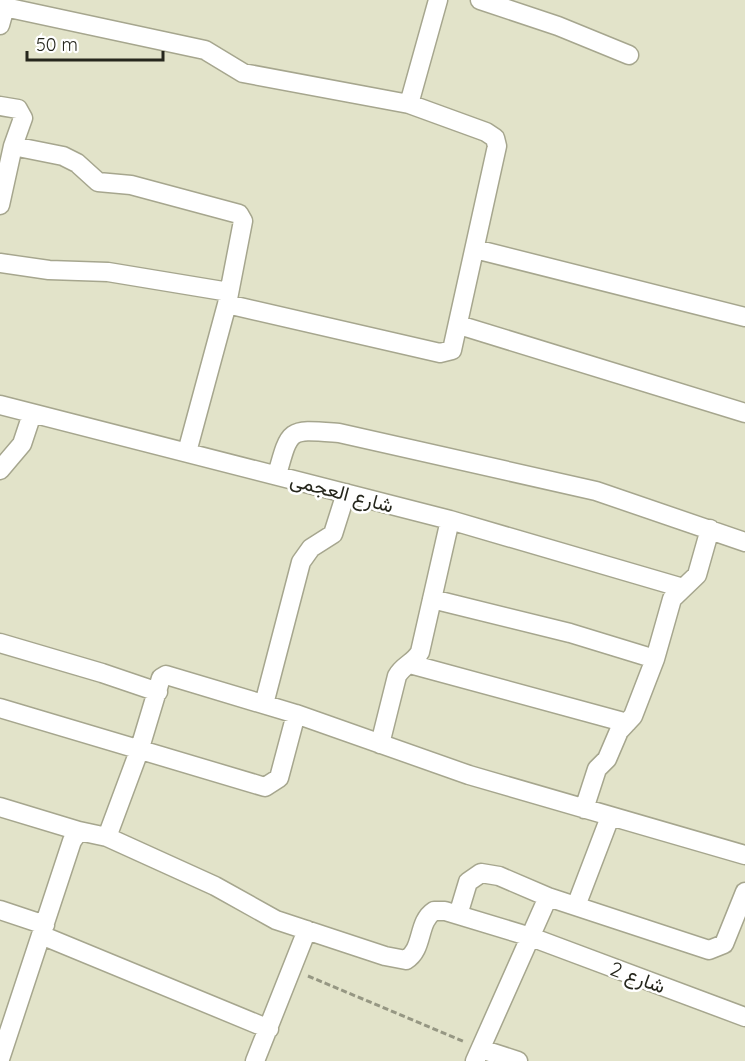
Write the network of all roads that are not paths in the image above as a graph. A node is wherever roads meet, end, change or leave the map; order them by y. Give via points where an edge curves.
1 (438, 0) edge
2 (480, 0) edge
3 (36, 6) edge
4 (2, 7) edge
5 (0, 25) edge
6 (629, 55) dead end
7 (409, 104) junction
8 (0, 106) edge
9 (13, 146) junction
10 (0, 205) edge
11 (475, 249) junction
12 (0, 263) edge
13 (228, 298) junction
14 (745, 316) edge
15 (459, 325) junction
16 (0, 405) edge
17 (745, 413) edge
18 (32, 414) junction
19 (187, 452) junction
20 (0, 470) edge
21 (277, 475) junction
22 (346, 493) junction
23 (450, 520) junction
24 (710, 529) junction
25 (745, 542) edge
26 (683, 588) junction
27 (432, 599) junction
28 (0, 643) edge
29 (655, 659) junction
30 (411, 664) junction
31 (158, 692) junction
32 (264, 704) junction
33 (0, 708) edge
34 (296, 714) junction
35 (627, 723) junction
36 (380, 744) junction
37 (140, 751) junction
38 (0, 807) edge
39 (584, 809) junction
40 (610, 817) junction
41 (79, 831) junction
42 (107, 837) junction
43 (745, 855) edge
44 (745, 892) edge
45 (548, 897) junction
46 (576, 906) junction
47 (0, 910) edge
48 (458, 915) junction
49 (43, 930) junction
50 (307, 930) junction
51 (531, 938) junction
52 (745, 1017) edge
53 (268, 1029) junction
54 (478, 1055) edge
55 (0, 1059) edge
56 (262, 1059) edge
57 (518, 1061) edge

1 - 7 street
2 - 6 street
3 - 4 street
3 - 7 street via 204,51 243,73
4 - 5 street
7 - 11 street via 495,138 497,146
8 - 9 street via 18,109 23,115
9 - 10 street
9 - 13 street via 63,156 98,182 131,185 239,214 243,221
11 - 14 street
11 - 15 street
12 - 13 street via 108,272
13 - 15 street via 445,354 454,347
13 - 19 street
15 - 17 street
16 - 18 street, شارع العجمى
18 - 19 street, شارع العجمى
18 - 20 street via 22,444
19 - 21 street, شارع العجمى
21 - 22 street, شارع العجمى
21 - 24 street via 292,434 305,430 339,433 596,491
22 - 23 street, شارع العجمى
22 - 32 street via 333,534 311,548 301,562
23 - 26 street, شارع العجمى
23 - 27 street
24 - 25 street
24 - 26 street via 697,575
26 - 29 street via 672,599
27 - 29 street via 570,633
27 - 30 street via 420,652
28 - 31 street
29 - 35 street
30 - 35 street
30 - 36 street via 397,676
31 - 32 street via 161,678 168,675
31 - 37 street
32 - 34 street
33 - 37 street
34 - 36 street
34 - 37 street via 279,778 268,787
35 - 39 street via 597,769
36 - 39 street
37 - 42 street
38 - 41 street
39 - 40 street
40 - 43 street
40 - 46 street
41 - 42 street
41 - 49 street
42 - 50 street via 215,886 276,920
44 - 46 street via 724,944 710,950
45 - 46 street
45 - 48 street via 482,873 468,882
45 - 51 street
47 - 49 street
48 - 50 street, شارع 2 via 439,911 430,914 417,950 406,960
48 - 51 street, شارع 2
49 - 53 street
49 - 55 street
50 - 53 street
51 - 52 street, شارع 2
51 - 54 street
53 - 56 street
54 - 57 street

